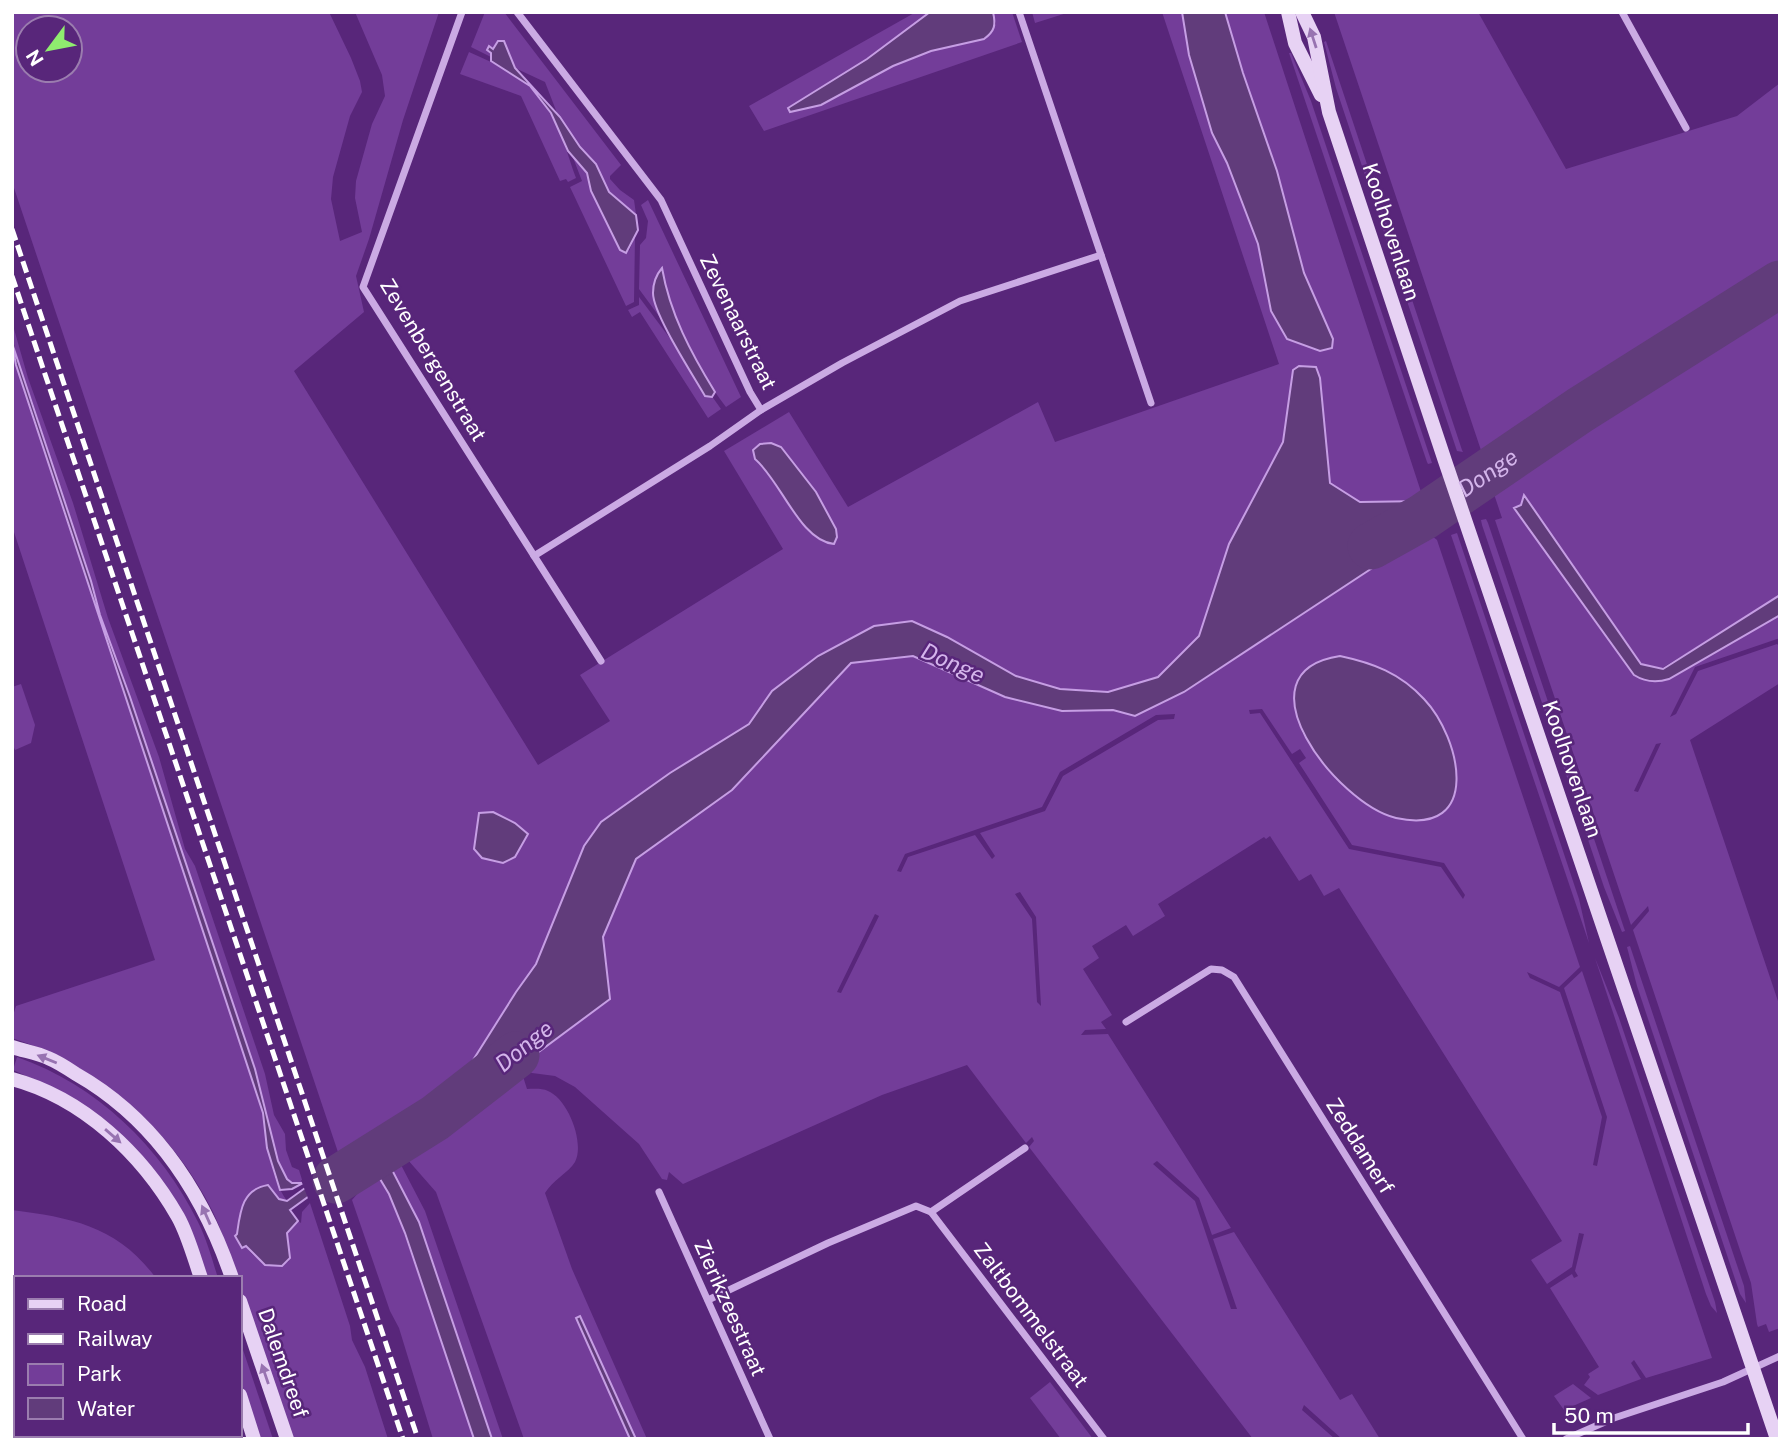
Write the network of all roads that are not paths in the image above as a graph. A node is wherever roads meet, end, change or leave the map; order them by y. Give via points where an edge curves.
1 (462, 12) edge
2 (517, 12) edge
3 (1019, 12) edge
4 (1288, 12) edge
5 (1302, 12) edge
6 (1622, 12) edge
7 (1329, 112) junction
8 (1686, 128) dead end
9 (1101, 255) junction
10 (1151, 403) dead end
11 (761, 410) junction
12 (534, 556) junction
13 (601, 661) dead end
14 (1126, 1022) dead end
15 (12, 1047) edge
16 (12, 1079) edge
17 (1025, 1148) dead end
18 (659, 1192) dead end
19 (931, 1212) junction
20 (200, 1276) edge
21 (231, 1276) edge
22 (708, 1300) junction
23 (242, 1307) edge
24 (1780, 1356) edge
25 (1754, 1367) junction
26 (242, 1401) edge
27 (254, 1439) edge
28 (286, 1439) edge
29 (770, 1439) edge
30 (1104, 1439) edge
31 (1523, 1439) edge
32 (1566, 1439) edge
33 (1777, 1439) edge

1 - 12 street, Zevenbergenstraat via 363,287
2 - 11 street, Zevenaarstraat via 661,200
3 - 9 street
4 - 7 street, Koolhovenlaan via 1295,43
7 -> 5 street, Koolhovenlaan via 1314,37
6 - 8 street
7 - 25 street, Koolhovenlaan
9 - 10 street
9 - 11 street, Zevenaarstraat via 960,301
11 - 12 street
12 - 13 street, Zevenbergenstraat
14 - 31 street, Zeddamerf via 1211,969 1234,977
21 -> 15 street via 201,1202 151,1132 99,1087 49,1058
16 -> 20 street via 38,1086 87,1113 135,1156 178,1218
17 - 19 street
18 - 22 street, Zierikzeestraat
19 - 22 street via 916,1206 902,1210
19 - 30 street, Zaltbommelstraat
22 - 29 street, Zierikzeestraat
28 -> 23 street, Dalemdreef
24 - 25 street
25 - 32 street
25 - 33 street, Koolhovenlaan
26 - 27 street

